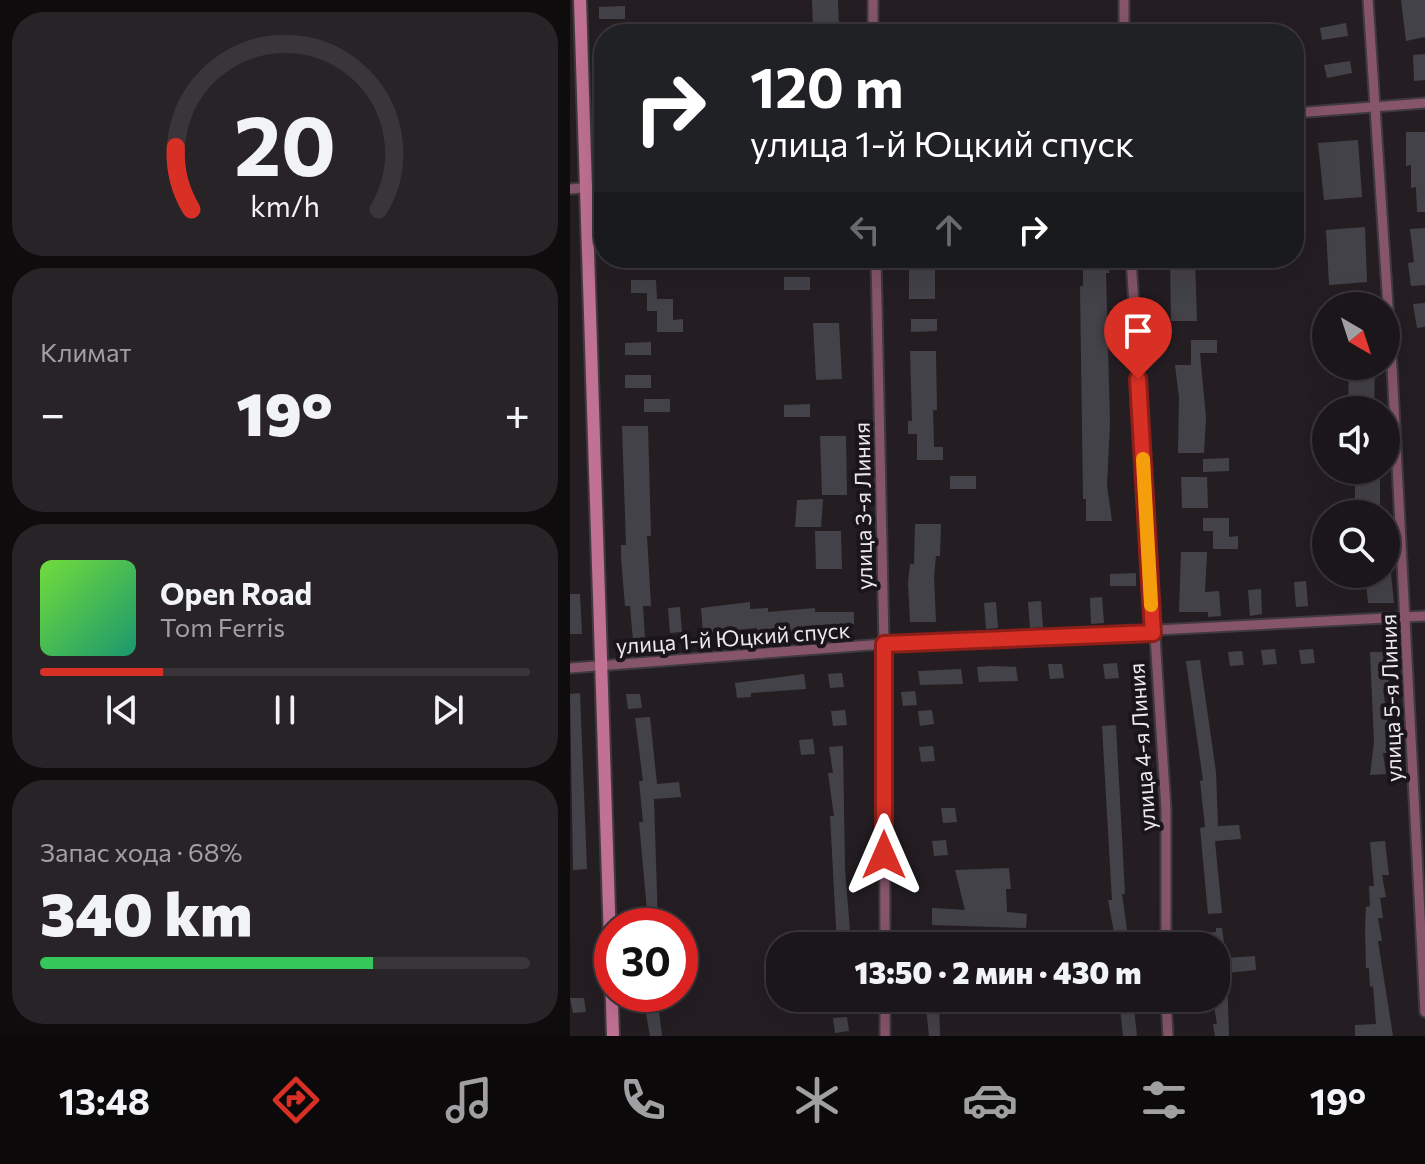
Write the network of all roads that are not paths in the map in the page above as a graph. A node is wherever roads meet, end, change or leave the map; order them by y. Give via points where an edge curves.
1 (580, 0) edge
2 (873, 0) edge
3 (1124, 0) edge
4 (1368, 0) edge
5 (873, 24) edge
6 (1124, 24) edge
7 (1425, 103) edge
8 (1374, 105) junction
9 (1304, 112) edge
10 (594, 187) edge
11 (586, 188) junction
12 (570, 189) edge
13 (876, 268) edge
14 (1132, 268) edge
15 (1425, 616) edge
16 (1406, 618) junction
17 (1153, 633) junction
18 (884, 644) junction
19 (600, 666) junction
20 (570, 668) edge
21 (885, 932) edge
22 (1166, 932) edge
23 (885, 1012) edge
24 (1167, 1012) edge
25 (1425, 1012) edge
26 (613, 1036) edge
27 (885, 1036) edge
28 (1168, 1036) edge

1 - 11 street
2 - 5 street
3 - 6 street
4 - 8 street, улица 5-я Линия
7 - 8 street
8 - 9 street
8 - 16 street, улица 5-я Линия
10 - 11 street
11 - 12 street
11 - 19 street
13 - 18 street, улица 3-я Линия
14 - 17 street, улица 4-я Линия
15 - 16 street, улица 1-й Юцкий спуск
16 - 17 street, улица 1-й Юцкий спуск
16 - 25 street, улица 5-я Линия
17 - 18 street, улица 1-й Юцкий спуск
17 - 22 street, улица 4-я Линия via 1166,809
18 - 19 street, улица 1-й Юцкий спуск
18 - 21 street, улица 3-я Линия
19 - 20 street, улица 1-й Юцкий спуск
19 - 26 street
23 - 27 street
24 - 28 street

